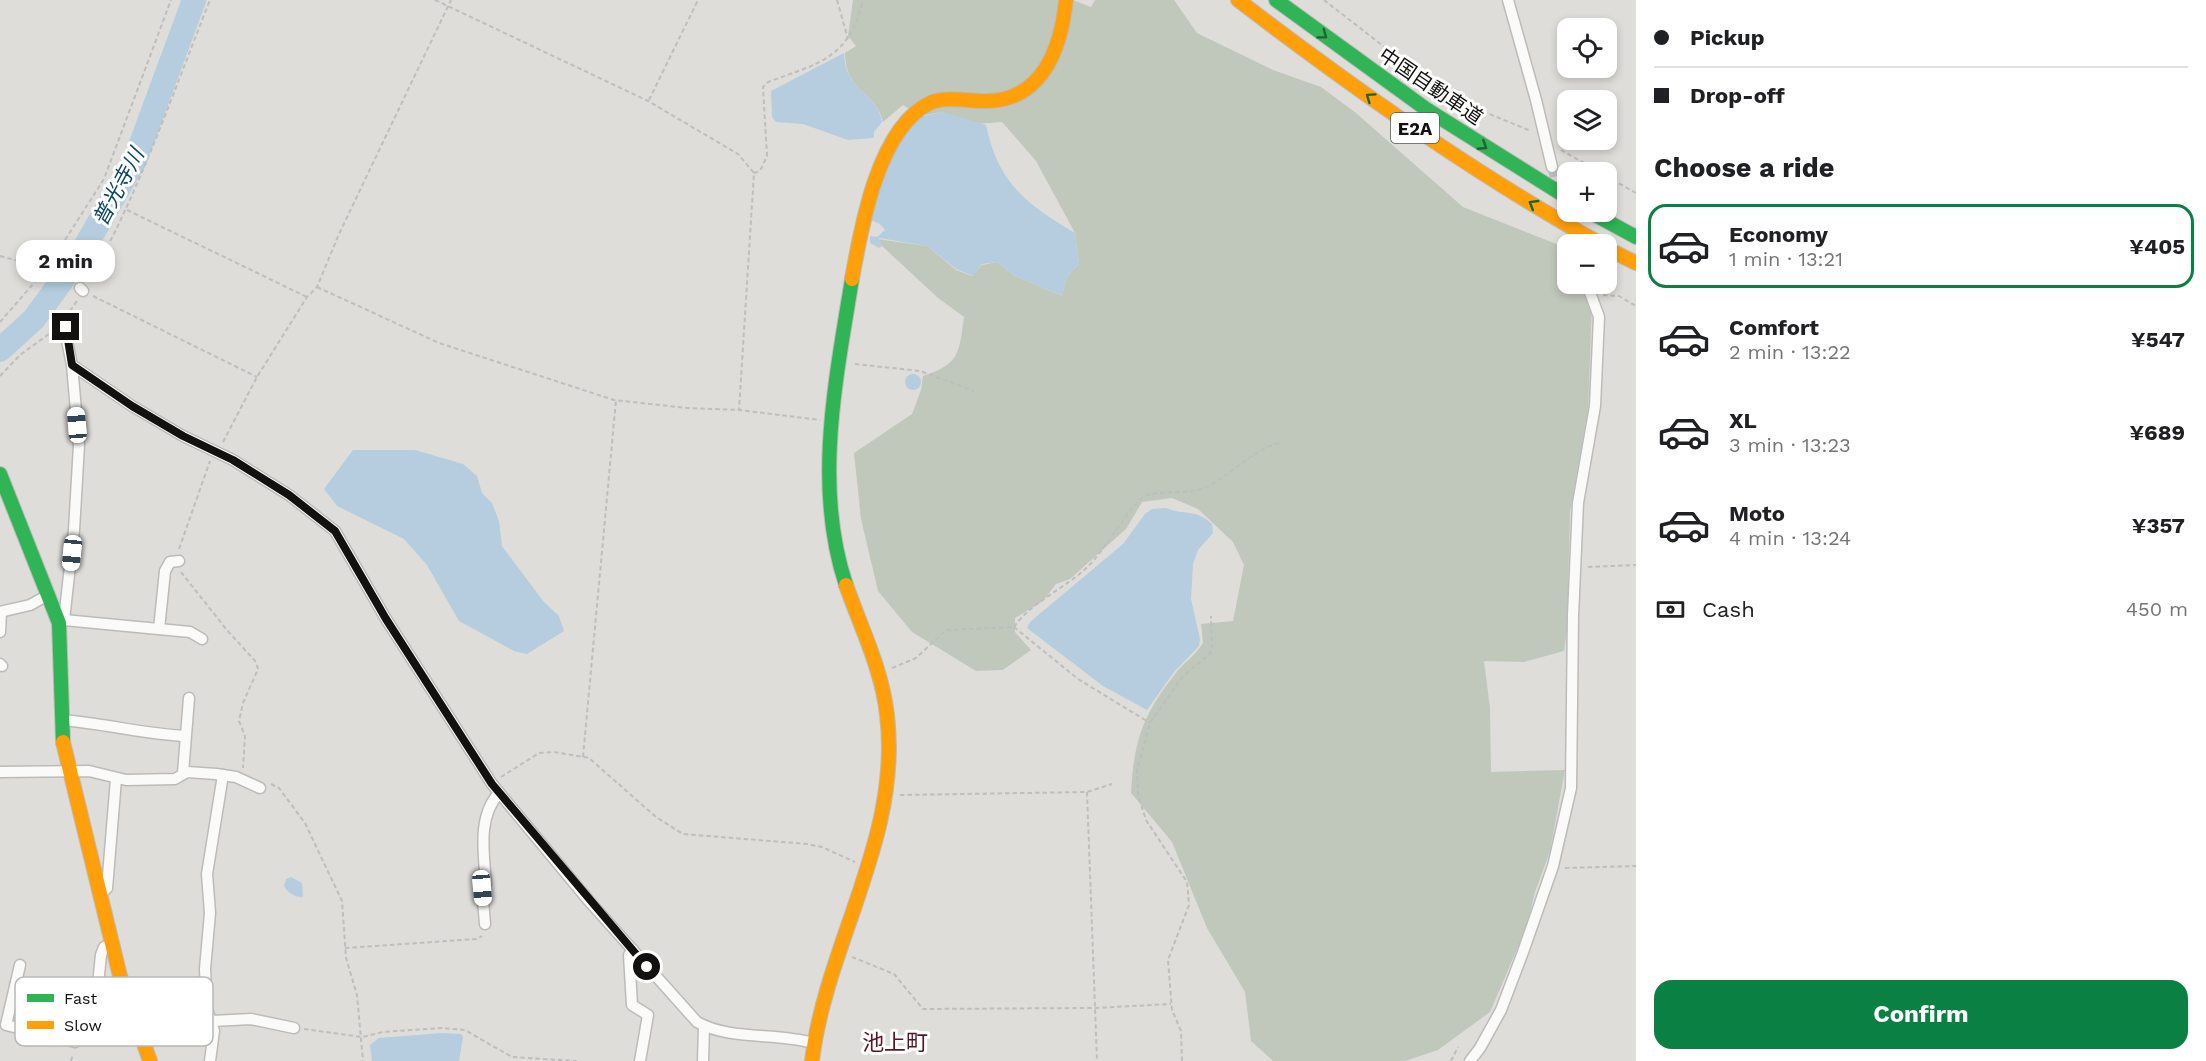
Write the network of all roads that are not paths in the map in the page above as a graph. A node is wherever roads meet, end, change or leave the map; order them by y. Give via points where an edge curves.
1 (1066, 0) edge
2 (1238, 0) edge
3 (1276, 0) edge
4 (1508, 0) edge
5 (1552, 167) tunnel mouth
6 (1557, 191) edge
7 (1608, 222) edge
8 (1584, 234) edge
9 (1636, 237) edge
10 (1617, 254) edge
11 (1636, 263) edge
12 (1591, 294) edge
13 (63, 321) road end
14 (72, 365) junction
15 (0, 474) edge
16 (179, 561) road end
17 (48, 595) junction
18 (1, 612) edge
19 (62, 621) junction
20 (159, 629) junction
21 (0, 632) edge
22 (202, 639) dead end
23 (189, 698) dead end
24 (61, 720) junction
25 (185, 736) junction
26 (0, 772) edge
27 (69, 772) junction
28 (183, 773) junction
29 (224, 775) junction
30 (116, 779) junction
31 (265, 786) road end
32 (496, 788) junction
33 (100, 895) junction
34 (485, 924) road end
35 (112, 944) junction
36 (633, 950) junction
37 (20, 965) dead end
38 (17, 977) edge
39 (99, 977) edge
40 (122, 977) edge
41 (206, 977) edge
42 (15, 986) edge
43 (213, 1020) edge
44 (15, 1026) edge
45 (704, 1026) junction
46 (294, 1028) road end
47 (813, 1043) junction
48 (144, 1046) edge
49 (212, 1046) edge
50 (150, 1061) edge
51 (210, 1061) edge
52 (640, 1061) edge
53 (704, 1061) edge
54 (812, 1061) edge
55 (1470, 1061) edge

1 - 47 main road via 1054,57 1047,71 1025,92 1005,100 929,102 918,111 881,166 863,228 831,422 828,477 834,543 886,708 885,795 868,869
8 -> 2 main road, E2A via 1409,124
3 -> 6 main road, 中国自動車道 / E2A via 1426,109
4 - 5 street
7 - 9 main road
10 - 11 main road
12 - 55 street via 1599,317 1596,406 1578,503 1571,788 1553,867 1501,1010
13 - 14 street
14 - 19 street via 78,445 74,530
14 - 32 street via 132,406 289,495 335,531 386,619
15 - 17 main road
16 - 20 street via 170,562 165,571
17 - 18 street via 30,605
17 - 19 main road
18 - 21 street
19 - 20 street
19 - 24 main road
20 - 22 street via 190,632
23 - 25 street
24 - 25 street
24 - 27 main road
25 - 28 street
26 - 27 street
27 - 30 street via 98,772
27 - 33 main road
28 - 29 street
28 - 30 street via 175,779
29 - 31 street
29 - 41 street via 207,874 210,913
30 - 33 street via 107,888
32 - 34 street via 483,827
32 - 36 street
33 - 35 main road
35 - 39 street via 104,947
35 - 40 main road
36 - 45 street
36 - 52 street via 629,956 632,1005 648,1015
37 - 38 street
42 - 44 street via 6,1024
43 - 46 street via 251,1019
45 - 47 street
45 - 53 street
47 - 54 main road
48 - 50 main road
49 - 51 street

